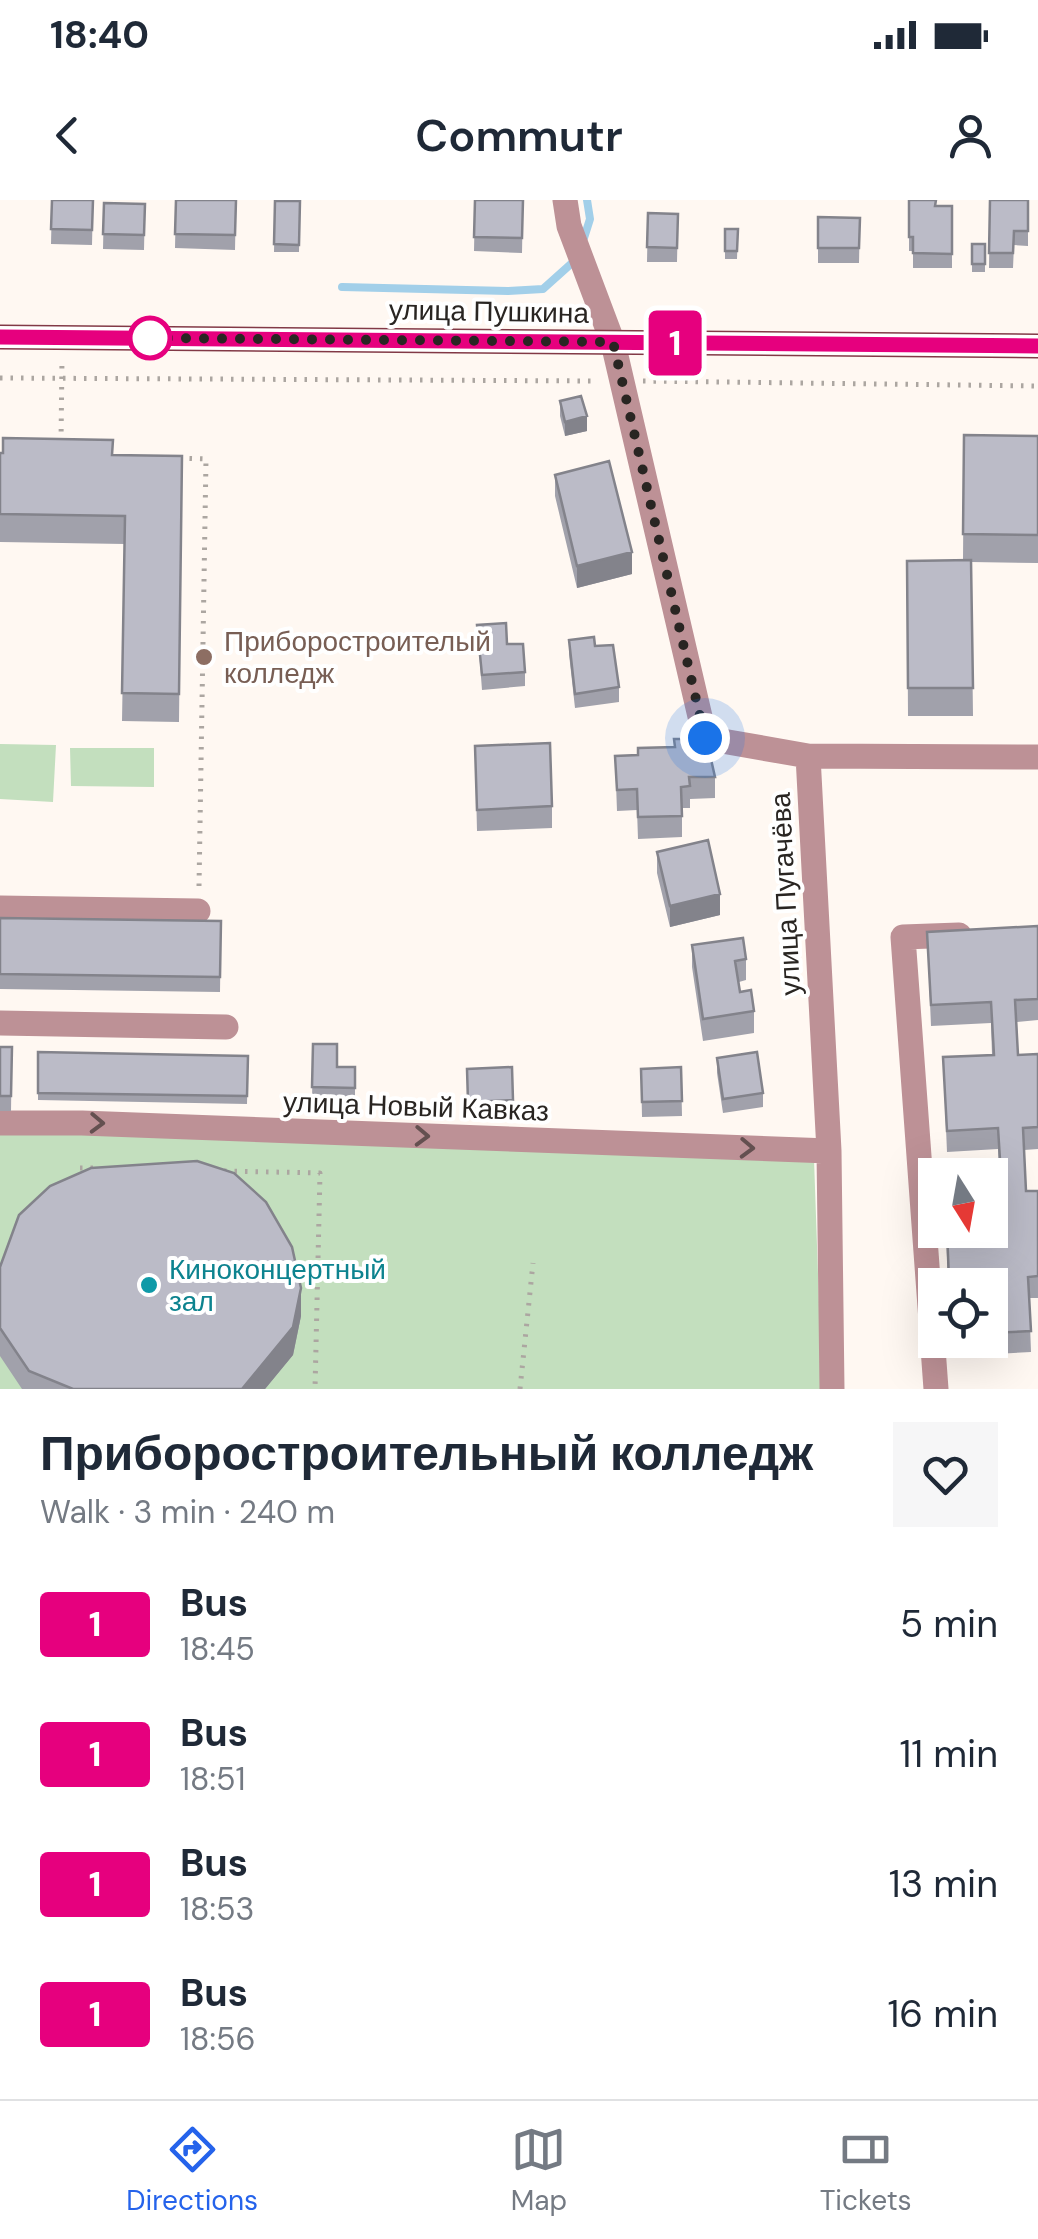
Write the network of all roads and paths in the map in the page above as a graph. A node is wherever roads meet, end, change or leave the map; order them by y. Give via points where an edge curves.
1 (565, 200) edge
2 (0, 336) edge
3 (62, 337) junction
4 (613, 342) junction
5 (1038, 346) edge
6 (62, 377) junction
7 (0, 378) edge
8 (622, 381) junction
9 (1038, 386) edge
10 (61, 454) edge
11 (170, 458) edge
12 (808, 756) junction
13 (1038, 756) edge
14 (0, 908) edge
15 (198, 911) joint
16 (980, 934) edge
17 (0, 1023) edge
18 (226, 1027) dead end
19 (0, 1122) edge
20 (829, 1151) junction
21 (80, 1168) edge
22 (100, 1168) edge
23 (220, 1171) edge
24 (533, 1262) dead end
25 (315, 1389) edge
26 (520, 1389) edge
27 (832, 1389) edge
28 (936, 1389) edge

1 - 4 street, улица Пугачёва
2 - 3 main road, улица Пушкина
3 - 4 main road, улица Пушкина
3 - 6 path
4 - 5 main road, улица Пушкина
4 - 8 street, улица Пугачёва
6 - 7 path
6 - 8 path
6 - 10 path
8 - 9 path
8 - 12 street, улица Пугачёва via 705,738
11 - 15 path via 206,459
12 - 13 street
12 - 20 street, улица Пугачёва
14 - 15 street
16 - 28 street via 903,937
17 - 18 street
19 -> 20 street, улица Новый Кавказ
20 - 27 street, улица Пугачёва
21 - 22 path
23 - 25 path via 320,1173
24 - 26 path

